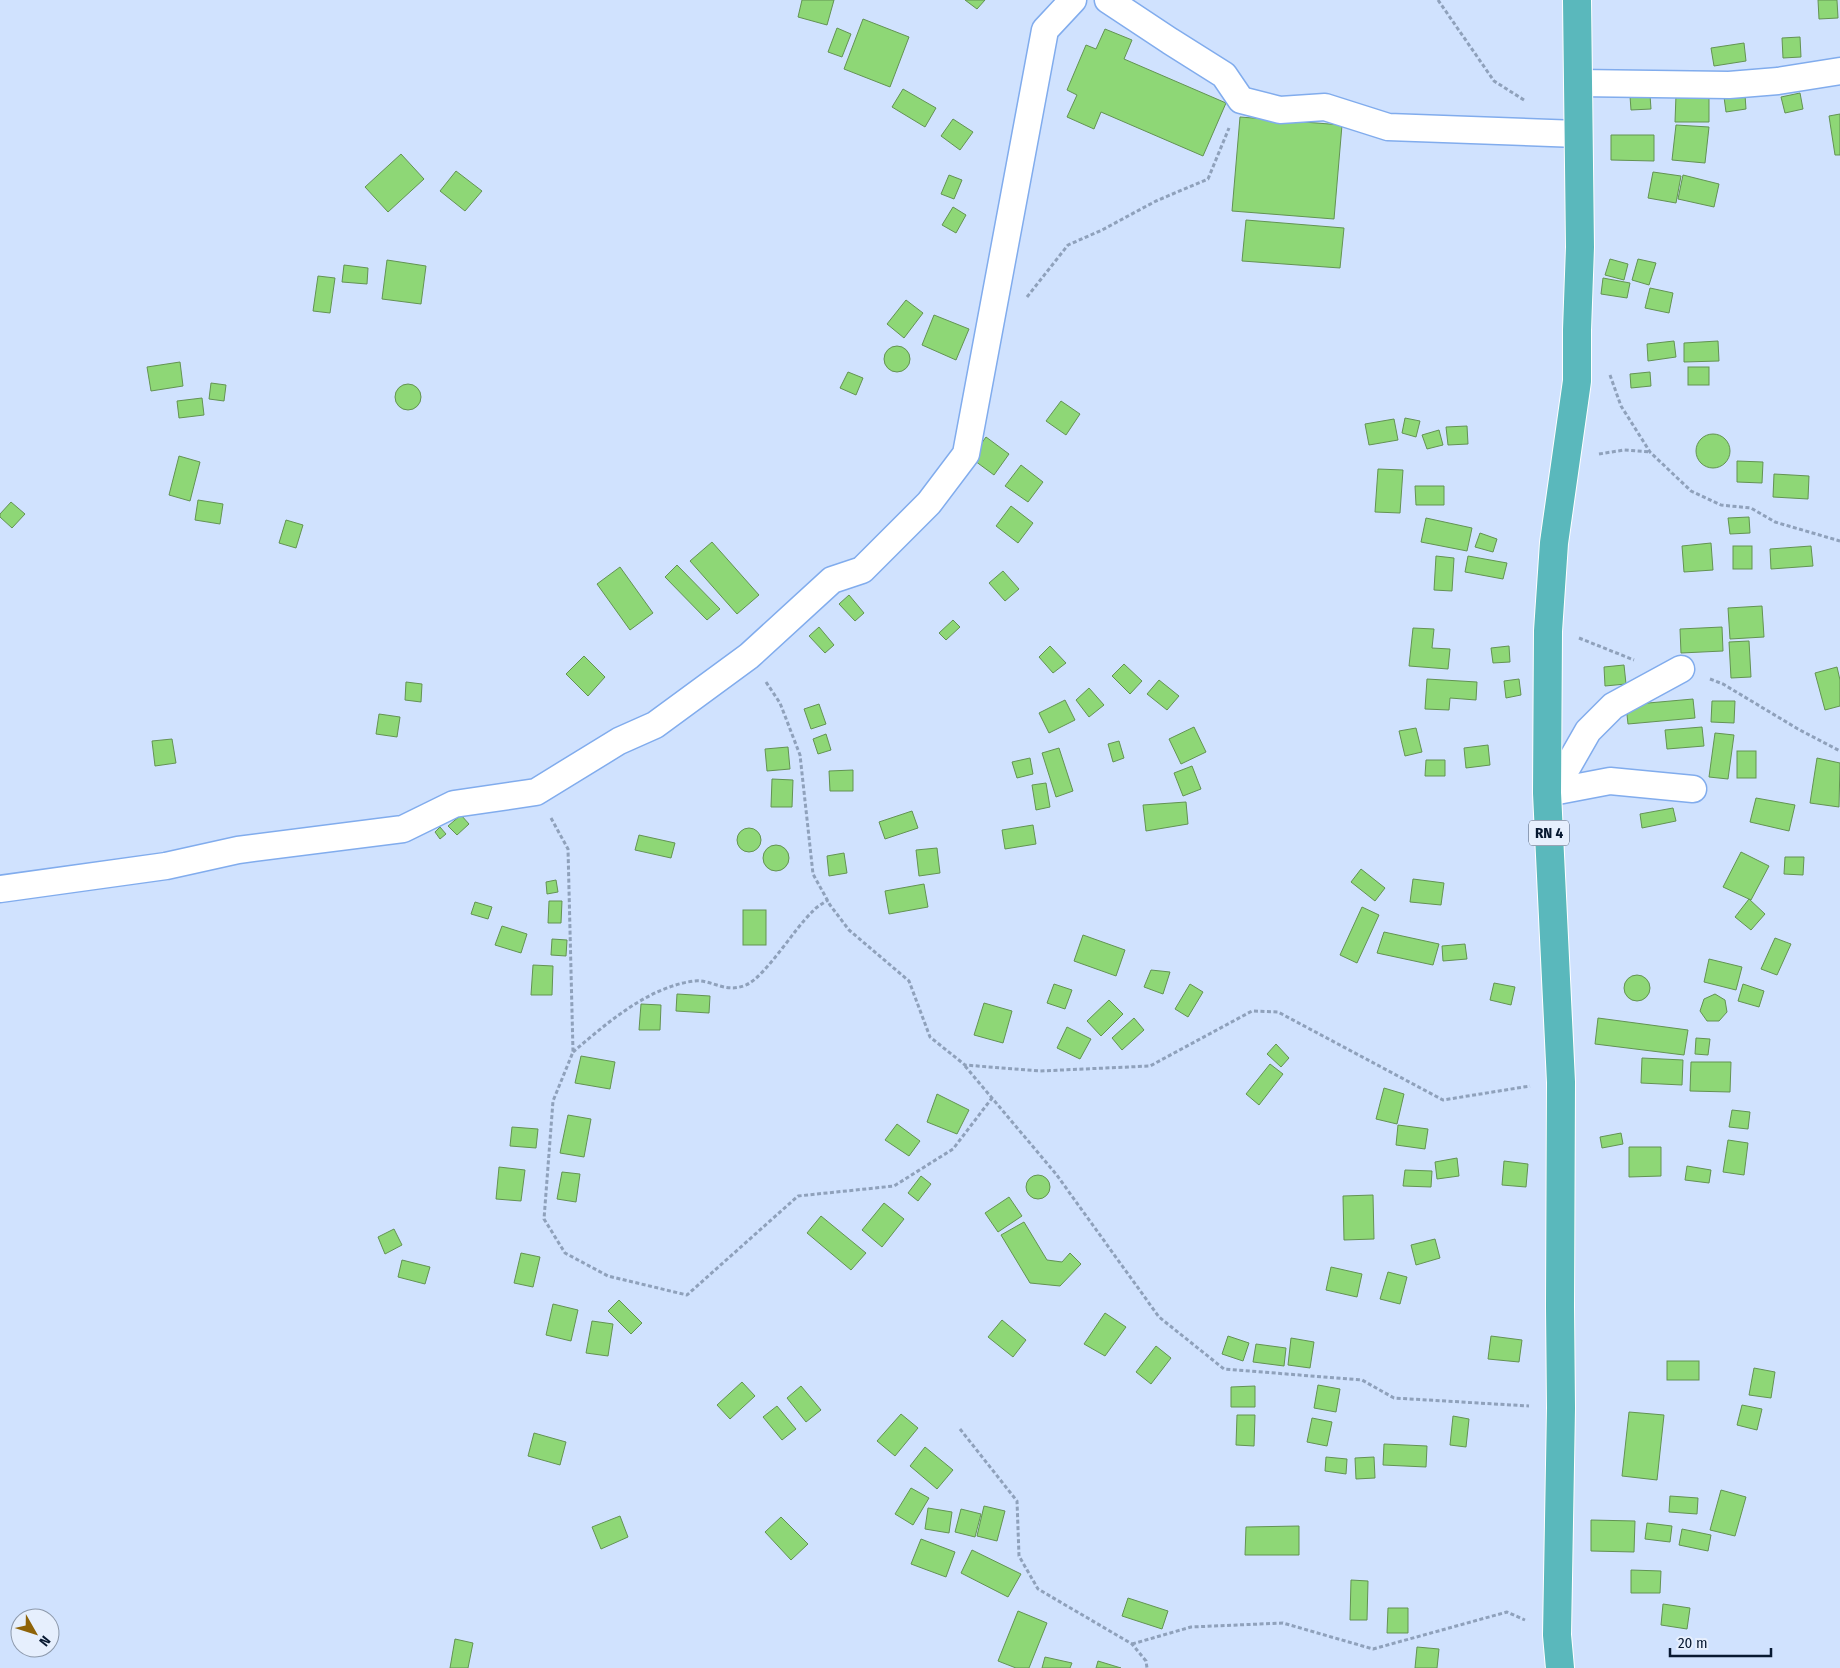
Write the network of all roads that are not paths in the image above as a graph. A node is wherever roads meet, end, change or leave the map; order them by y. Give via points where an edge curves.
1 (1073, 0) edge
2 (1108, 0) edge
3 (1577, 0) edge
4 (1840, 71) edge
5 (1578, 83) junction
6 (1578, 134) junction
7 (1681, 669) dead end
8 (1693, 789) dead end
9 (1547, 793) junction
10 (0, 889) edge
11 (1560, 1668) edge

1 - 10 street via 1045,30 966,454 929,503 862,570 832,580 748,656 654,725 619,741 536,792 454,804 403,829 238,850 166,866
2 - 6 street via 1224,74 1241,100 1280,110 1325,107 1388,127
3 - 5 highway, RN 4
4 - 5 street via 1730,85
5 - 6 highway, RN 4
6 - 9 highway, RN 4 via 1577,381 1554,543 1548,631
7 - 9 street via 1613,706 1588,731 1568,766
8 - 9 street via 1610,781
9 - 11 highway, RN 4 via 1561,1082

